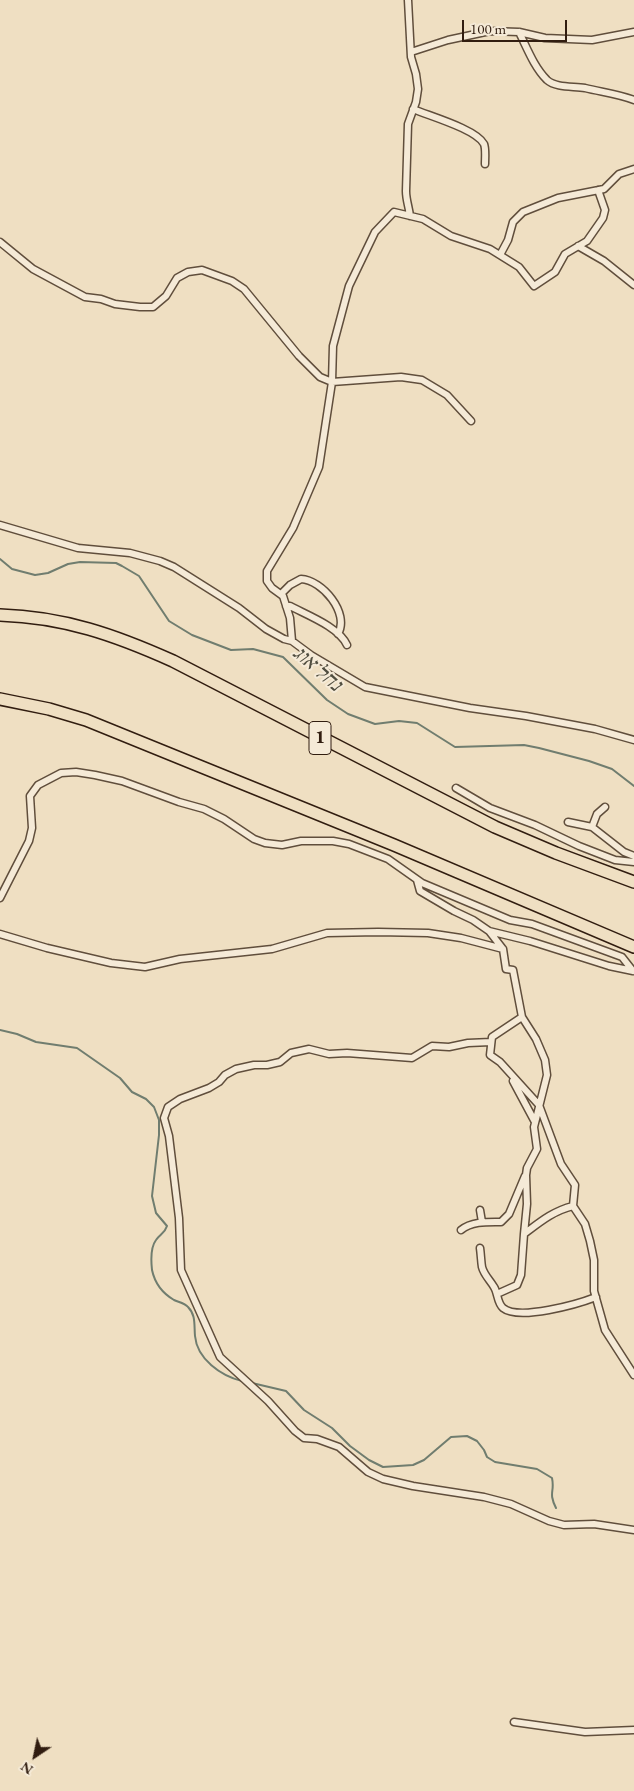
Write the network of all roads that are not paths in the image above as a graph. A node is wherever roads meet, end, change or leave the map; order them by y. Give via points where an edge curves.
1 (408, 0) edge
2 (519, 32) junction
3 (634, 32) edge
4 (411, 52) junction
5 (634, 100) edge
6 (413, 109) junction
7 (485, 164) dead end
8 (634, 169) edge
9 (598, 190) junction
10 (410, 216) junction
11 (0, 242) edge
12 (578, 246) junction
13 (500, 255) junction
14 (634, 285) edge
15 (332, 382) junction
16 (470, 421) dead end
17 (0, 526) edge
18 (281, 594) junction
19 (286, 606) junction
20 (0, 615) edge
21 (338, 634) junction
22 (292, 641) junction
23 (347, 645) dead end
24 (0, 699) edge
25 (634, 740) edge
26 (456, 788) dead end
27 (606, 807) dead end
28 (568, 822) dead end
29 (592, 827) junction
30 (634, 856) edge
31 (634, 862) edge
32 (417, 880) junction
33 (634, 882) edge
34 (0, 898) edge
35 (489, 931) junction
36 (0, 934) edge
37 (634, 948) edge
38 (503, 949) junction
39 (633, 971) edge
40 (522, 1017) junction
41 (491, 1042) junction
42 (510, 1074) junction
43 (539, 1105) junction
44 (534, 1122) junction
45 (526, 1174) junction
46 (573, 1206) junction
47 (480, 1210) dead end
48 (482, 1222) junction
49 (461, 1230) dead end
50 (524, 1234) junction
51 (480, 1248) dead end
52 (497, 1294) junction
53 (596, 1297) junction
54 (634, 1375) edge
55 (634, 1530) edge
56 (514, 1722) dead end
57 (634, 1730) edge

1 - 4 street
2 - 3 street via 545,38 592,40
2 - 4 street via 490,31
2 - 5 street via 548,81
4 - 6 street via 418,89
6 - 7 street via 480,138 484,145
6 - 10 street via 407,140 406,199
8 - 9 street via 619,174 604,189
9 - 12 street via 605,210 603,218 587,241
9 - 13 street via 558,198 523,212 513,222
10 - 13 street
10 - 15 street via 394,212 375,232 349,286 333,346
11 - 15 street via 33,269 85,297 115,304 153,307 166,296 177,278 188,272 202,270 232,281 244,289 310,369
12 - 13 street via 566,254 555,272 534,286 519,267
12 - 14 street
15 - 16 street via 401,377 422,380 447,395
15 - 18 street via 319,467 293,528 267,571 267,581
17 - 22 street via 78,548 130,553 160,561 239,608 266,629
18 - 19 street
18 - 21 street via 301,579 316,582 336,604 341,621
19 - 21 street
19 - 22 street
20 - 33 highway, 1 via 60,622 125,640 486,822 540,847
21 - 23 street
22 - 25 street via 365,688 594,729
24 - 37 highway via 86,720 403,848
26 - 31 street via 490,808 535,824 579,846 616,860
27 - 29 street via 597,814
28 - 29 street
29 - 30 street
32 - 34 street via 388,859 349,844 333,841 265,843 204,809 122,781 76,772 49,778 30,796 30,842
32 - 35 street via 420,891
32 - 39 street via 510,920 532,924 616,955
35 - 38 street
35 - 39 street
36 - 38 street via 111,963 145,967 180,959 272,949 327,933 428,933
38 - 40 street via 506,969 513,970
40 - 41 street via 492,1037
40 - 43 street via 546,1060 547,1075
41 - 42 street via 490,1055
41 - 55 street via 432,1046 412,1058 329,1054 309,1049 291,1053 274,1064 236,1069 209,1088 168,1107 164,1118 179,1218 181,1270 220,1358 304,1438 340,1447 368,1472 383,1479 511,1504 549,1521
42 - 43 street
42 - 44 street
43 - 44 street
43 - 46 street via 561,1164 574,1185
44 - 45 street via 537,1149
45 - 48 street via 509,1214 501,1222
45 - 50 street
46 - 50 street via 547,1216
46 - 53 street via 585,1224 590,1242
47 - 48 street
48 - 49 street
50 - 52 street via 521,1275 517,1285
51 - 52 street via 482,1267
52 - 53 street via 502,1308 522,1313 581,1303
53 - 54 street via 605,1330
56 - 57 street via 585,1732

